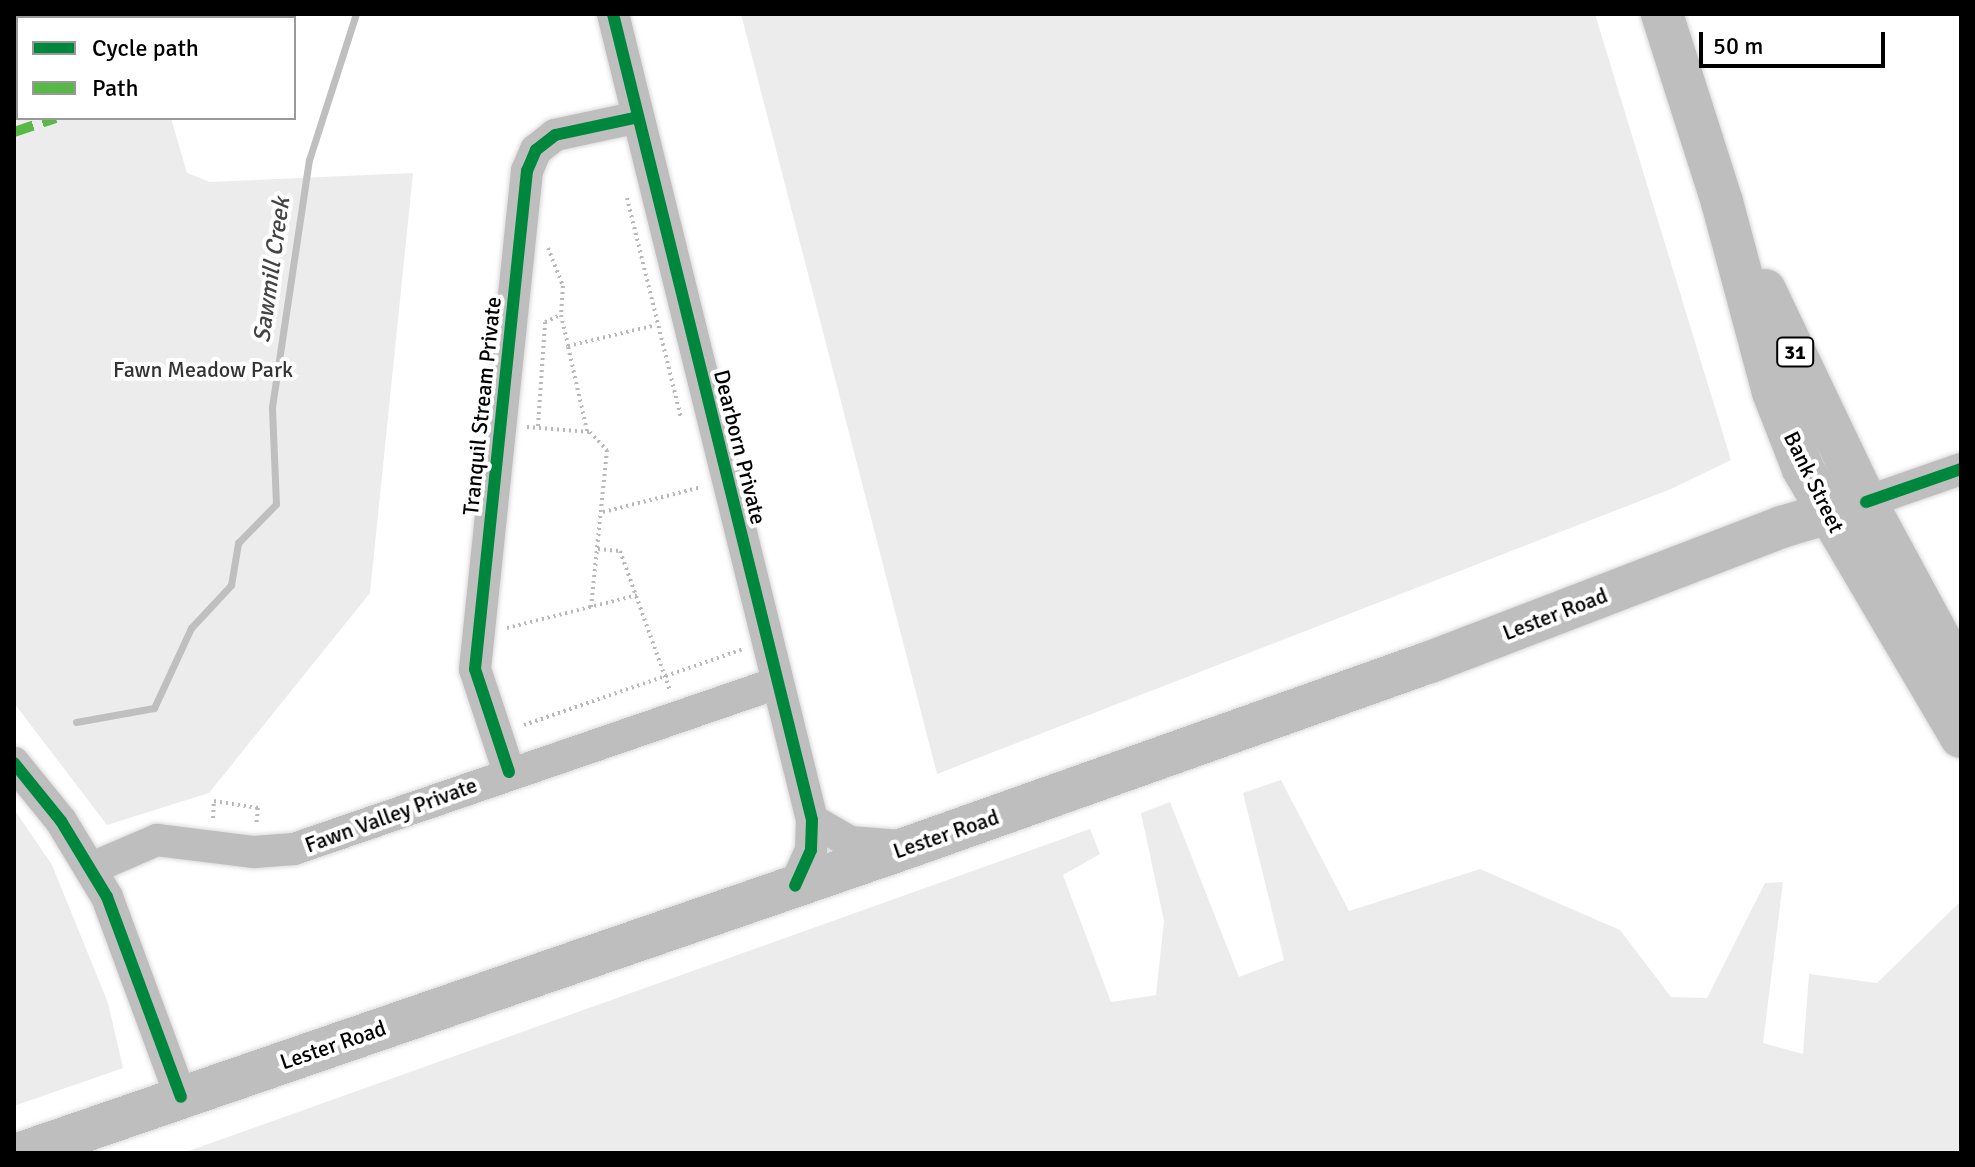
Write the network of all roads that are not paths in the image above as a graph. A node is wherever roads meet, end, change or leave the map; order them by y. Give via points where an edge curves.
1 (613, 14) edge
2 (1662, 14) edge
3 (638, 117) junction
4 (1722, 202) junction
5 (1961, 469) edge
6 (1866, 502) junction
7 (1826, 513) junction
8 (1961, 678) edge
9 (777, 683) junction
10 (1961, 737) edge
11 (14, 763) edge
12 (509, 772) junction
13 (812, 820) junction
14 (912, 846) junction
15 (92, 868) junction
16 (795, 886) junction
17 (181, 1097) junction
18 (21, 1153) edge

1 - 3 street, Dearborn Private
2 - 4 main road, Bank Street / 31
3 - 9 street, Dearborn Private
3 - 12 street, Tranquil Stream Private via 555,135 536,150 527,171 475,684
4 - 6 main road, Bank Street / 31
4 - 7 main road, Bank Street / 31 via 1773,392
5 - 6 street
6 - 7 main road, Lester Road
6 - 8 main road, Bank Street / 31
7 - 10 main road, Bank Street / 31
7 - 14 main road, Lester Road via 1430,662
9 - 12 street, Fawn Valley Private
9 - 13 street, Dearborn Private
11 - 15 street
12 - 15 street, Fawn Valley Private via 294,849 254,852 157,840
13 - 14 street via 850,842
13 - 16 street, Dearborn Private via 811,850
14 - 16 main road, Lester Road
15 - 17 street via 124,930
16 - 17 main road, Lester Road
17 - 18 main road, Lester Road

